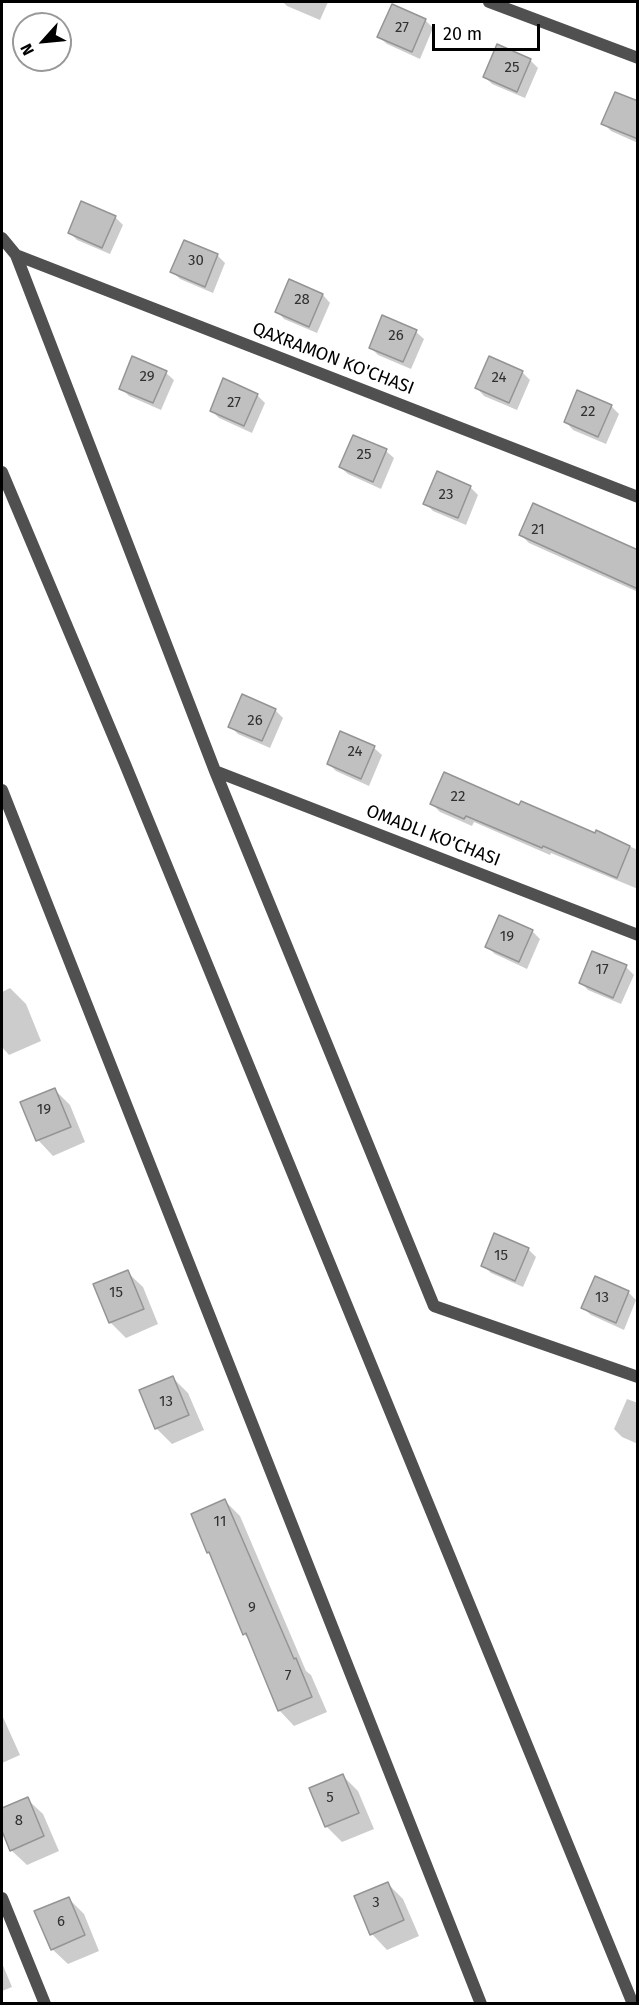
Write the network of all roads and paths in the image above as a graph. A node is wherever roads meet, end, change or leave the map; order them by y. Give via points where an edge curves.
1 (489, 2) edge
2 (638, 58) edge
3 (2, 238) edge
4 (15, 255) junction
5 (2, 472) edge
6 (638, 496) edge
7 (215, 771) junction
8 (2, 790) edge
9 (638, 935) edge
10 (638, 1377) edge
11 (2, 1898) edge
12 (45, 2004) edge
13 (481, 2004) edge
14 (633, 2004) edge

1 - 2 street
3 - 4 street
4 - 6 street, QAXRAMON KO'CHASI
4 - 7 street
5 - 14 street
7 - 9 street, OMADLI KO'CHASI
7 - 10 street via 434,1306
8 - 13 street
11 - 12 street

